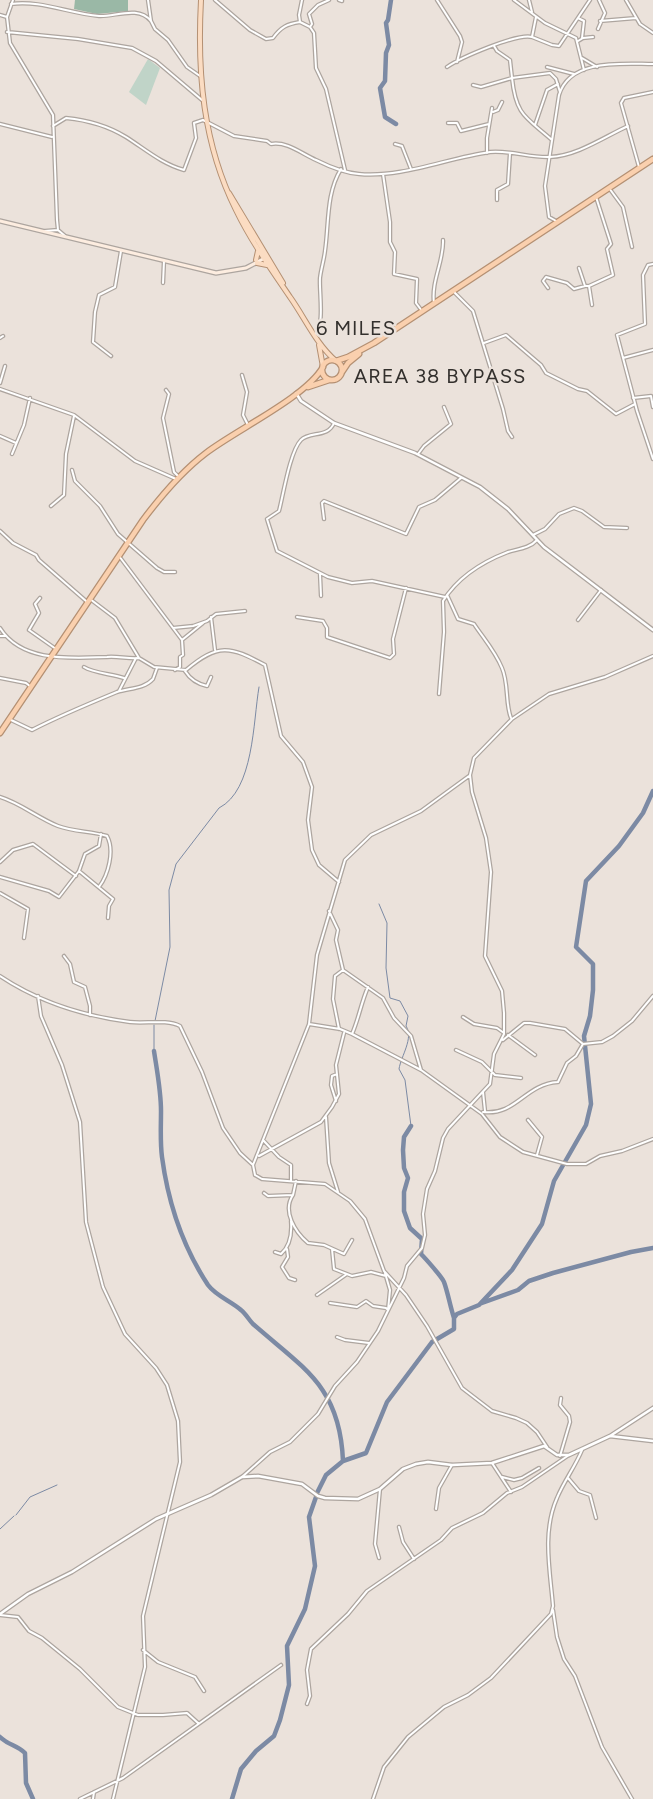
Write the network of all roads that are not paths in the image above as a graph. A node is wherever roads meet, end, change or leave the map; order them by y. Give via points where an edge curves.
1 (13, 0) edge
2 (35, 0) edge
3 (148, 0) edge
4 (202, 0) edge
5 (215, 0) edge
6 (302, 0) edge
7 (329, 0) edge
8 (437, 0) edge
9 (514, 0) edge
10 (529, 0) edge
11 (590, 0) edge
12 (599, 0) edge
13 (626, 0) edge
14 (37, 3) junction
15 (10, 4) junction
16 (533, 14) junction
17 (0, 15) edge
18 (7, 17) junction
19 (536, 17) junction
20 (576, 17) junction
21 (636, 18) junction
22 (151, 21) junction
23 (600, 21) junction
24 (300, 22) junction
25 (310, 27) junction
26 (598, 29) dead end
27 (7, 32) junction
28 (653, 33) edge
29 (568, 34) junction
30 (532, 37) junction
31 (593, 37) dead end
32 (582, 38) junction
33 (578, 41) junction
34 (494, 46) junction
35 (582, 58) junction
36 (457, 62) junction
37 (653, 64) edge
38 (447, 67) dead end
39 (547, 67) dead end
40 (599, 67) junction
41 (584, 70) junction
42 (574, 74) junction
43 (200, 76) junction
44 (512, 78) junction
45 (558, 84) junction
46 (473, 85) dead end
47 (653, 92) edge
48 (560, 93) junction
49 (202, 100) junction
50 (502, 102) dead end
51 (492, 108) dead end
52 (491, 114) junction
53 (206, 122) junction
54 (448, 123) dead end
55 (0, 124) edge
56 (489, 124) junction
57 (53, 126) junction
58 (534, 126) junction
59 (628, 126) junction
60 (52, 137) junction
61 (552, 140) junction
62 (395, 144) dead end
63 (487, 153) junction
64 (510, 153) junction
65 (550, 157) junction
66 (652, 161) edge
67 (639, 168) junction
68 (341, 169) junction
69 (411, 169) junction
70 (344, 170) junction
71 (383, 174) junction
72 (610, 188) junction
73 (229, 193) junction
74 (596, 197) junction
75 (497, 200) dead end
76 (0, 221) edge
77 (558, 222) junction
78 (58, 230) junction
79 (42, 232) junction
80 (66, 238) junction
81 (443, 240) dead end
82 (632, 247) dead end
83 (258, 248) junction
84 (121, 251) junction
85 (265, 256) junction
86 (164, 261) junction
87 (256, 261) junction
88 (653, 264) edge
89 (579, 268) dead end
90 (272, 271) junction
91 (162, 284) dead end
92 (584, 286) junction
93 (589, 286) junction
94 (548, 288) dead end
95 (453, 291) junction
96 (289, 295) junction
97 (434, 303) junction
98 (592, 305) dead end
99 (422, 311) junction
100 (315, 336) junction
101 (374, 343) junction
102 (484, 343) junction
103 (653, 350) edge
104 (111, 356) dead end
105 (623, 358) junction
106 (336, 361) junction
107 (5, 366) dead end
108 (323, 367) junction
109 (341, 373) junction
110 (242, 375) dead end
111 (331, 380) junction
112 (0, 383) edge
113 (0, 389) edge
114 (166, 390) dead end
115 (297, 393) junction
116 (652, 396) edge
117 (30, 398) junction
118 (633, 398) junction
119 (635, 404) junction
120 (444, 407) dead end
121 (653, 407) edge
122 (74, 415) junction
123 (334, 423) junction
124 (248, 425) junction
125 (0, 436) edge
126 (512, 437) dead end
127 (17, 443) junction
128 (12, 454) dead end
129 (418, 454) junction
130 (653, 459) edge
131 (72, 470) dead end
132 (462, 476) junction
133 (178, 478) junction
134 (51, 506) dead end
135 (324, 519) dead end
136 (627, 528) dead end
137 (0, 531) edge
138 (533, 535) junction
139 (537, 540) junction
140 (128, 543) junction
141 (119, 556) junction
142 (175, 572) dead end
143 (320, 574) junction
144 (406, 588) junction
145 (600, 590) junction
146 (321, 596) dead end
147 (446, 596) junction
148 (40, 598) dead end
149 (89, 600) junction
150 (245, 611) dead end
151 (211, 617) junction
152 (298, 617) dead end
153 (578, 620) dead end
154 (207, 621) junction
155 (0, 628) edge
156 (172, 628) junction
157 (652, 628) edge
158 (0, 636) edge
159 (5, 636) junction
160 (182, 640) junction
161 (56, 649) junction
162 (215, 650) junction
163 (52, 655) junction
164 (653, 656) edge
165 (137, 658) junction
166 (84, 667) dead end
167 (156, 668) junction
168 (176, 670) junction
169 (185, 671) junction
170 (210, 677) dead end
171 (0, 678) edge
172 (124, 678) junction
173 (31, 687) junction
174 (117, 693) junction
175 (439, 694) dead end
176 (9, 719) junction
177 (512, 719) junction
178 (0, 733) edge
179 (470, 775) junction
180 (0, 797) edge
181 (102, 834) junction
182 (0, 862) edge
183 (79, 870) junction
184 (76, 876) junction
185 (0, 877) edge
186 (339, 882) junction
187 (99, 887) junction
188 (0, 893) edge
189 (329, 911) junction
190 (108, 918) dead end
191 (24, 938) dead end
192 (64, 956) dead end
193 (343, 970) junction
194 (0, 976) edge
195 (368, 987) junction
196 (38, 996) junction
197 (653, 996) edge
198 (90, 1015) junction
199 (463, 1017) dead end
200 (309, 1024) junction
201 (340, 1029) junction
202 (344, 1033) junction
203 (352, 1034) junction
204 (504, 1034) junction
205 (508, 1035) junction
206 (503, 1040) junction
207 (583, 1044) junction
208 (456, 1050) dead end
209 (535, 1055) dead end
210 (420, 1070) junction
211 (493, 1072) junction
212 (337, 1074) junction
213 (521, 1078) dead end
214 (483, 1092) junction
215 (336, 1100) junction
216 (470, 1106) junction
217 (480, 1112) junction
218 (487, 1113) junction
219 (326, 1117) junction
220 (528, 1120) dead end
221 (653, 1139) edge
222 (263, 1140) junction
223 (272, 1149) junction
224 (537, 1155) junction
225 (258, 1157) junction
226 (254, 1165) junction
227 (291, 1180) junction
228 (296, 1181) junction
229 (338, 1192) junction
230 (264, 1193) dead end
231 (293, 1195) junction
232 (291, 1219) junction
233 (352, 1240) dead end
234 (286, 1248) junction
235 (332, 1248) junction
236 (275, 1252) dead end
237 (384, 1271) junction
238 (347, 1274) junction
239 (386, 1276) junction
240 (295, 1280) dead end
241 (400, 1288) junction
242 (317, 1295) dead end
243 (330, 1302) dead end
244 (388, 1310) junction
245 (337, 1337) dead end
246 (369, 1343) junction
247 (561, 1398) dead end
248 (653, 1408) edge
249 (610, 1436) junction
250 (653, 1441) edge
251 (547, 1447) junction
252 (583, 1448) junction
253 (560, 1456) junction
254 (569, 1456) junction
255 (492, 1463) junction
256 (452, 1465) junction
257 (540, 1468) dead end
258 (529, 1473) junction
259 (242, 1477) junction
260 (502, 1477) junction
261 (568, 1478) junction
262 (533, 1480) junction
263 (380, 1489) junction
264 (511, 1492) junction
265 (436, 1509) dead end
266 (169, 1513) junction
267 (596, 1518) dead end
268 (399, 1528) dead end
269 (378, 1558) dead end
270 (414, 1559) junction
271 (552, 1610) junction
272 (0, 1615) edge
273 (143, 1650) junction
274 (281, 1665) dead end
275 (204, 1691) dead end
276 (308, 1704) dead end
277 (134, 1714) junction
278 (198, 1723) junction
279 (116, 1782) junction
280 (94, 1791) junction
281 (80, 1799) edge
282 (93, 1799) edge
283 (113, 1799) edge
284 (373, 1799) edge
285 (632, 1799) edge

1 - 15 street
2 - 14 street
3 - 22 street
4 - 43 main road
5 - 24 street via 250,30 266,39 273,38 286,25
6 - 24 street
7 - 25 street via 309,14
8 - 36 street via 462,42
9 - 16 street
10 - 16 street
11 - 20 street
12 - 23 street via 605,13
13 - 21 street
14 - 15 street
14 - 22 street via 57,10 97,16 139,13
15 - 18 street
16 - 19 street
17 - 18 street
18 - 27 street
19 - 29 street
19 - 30 street
20 - 29 street
20 - 32 street via 584,22
21 - 23 street
21 - 28 street
22 - 43 street via 187,67
23 - 26 street
24 - 25 street
25 - 70 street via 315,38 316,68 326,89
27 - 49 street via 78,38 132,48 156,61
27 - 57 street via 13,50 51,110
29 - 30 street via 557,46
29 - 33 street
30 - 34 street via 520,36
31 - 32 street
32 - 33 street
33 - 35 street
34 - 36 street
34 - 44 street via 510,60
35 - 40 street
35 - 41 street
36 - 38 street
37 - 40 street via 622,63
39 - 42 street
40 - 41 street
41 - 42 street
42 - 48 street
43 - 49 main road
44 - 45 street via 550,73
44 - 46 street via 480,87
44 - 58 street via 519,109
45 - 48 street
45 - 58 street via 547,90
47 - 59 street via 624,98 621,103
48 - 61 street
49 - 53 main road
50 - 52 street
51 - 52 street
52 - 56 street
53 - 57 street via 194,123 195,144 184,170 156,158 125,136 97,123 66,118
53 - 68 street via 241,139 281,143 316,161
53 - 73 main road
54 - 56 street via 457,123 461,131
55 - 60 street
56 - 63 street
57 - 60 street
58 - 61 street
59 - 65 street via 585,147
59 - 67 street
60 - 78 street
61 - 65 street
62 - 69 street via 404,148
63 - 64 street
63 - 69 street
64 - 65 street
64 - 75 street via 508,184 497,190
65 - 77 street via 545,186 549,217
66 - 67 highway
67 - 72 highway
68 - 70 street
68 - 100 street via 335,178 325,233 320,279 320,327
69 - 71 street
70 - 71 street via 358,174
71 - 99 street via 390,242 395,252 394,272 417,278 416,303
72 - 74 highway
72 - 82 street via 623,207
73 - 83 main road
73 - 85 main road
74 - 77 highway
74 - 93 street via 611,244 608,249 613,275
76 - 79 main road
77 - 95 highway
78 - 79 street
78 - 80 street
79 - 80 main road
80 - 84 main road
81 - 97 street via 444,250 434,283
83 - 85 main road
83 - 87 main road
84 - 86 main road
84 - 104 street via 115,287 99,295 95,312 93,342
85 - 87 main road
85 - 90 main road
85 - 96 main road
86 - 87 main road via 216,273 241,270
86 - 91 street
87 - 90 main road via 266,264
88 - 105 street via 648,265 643,276 645,324 616,335
89 - 92 street
90 - 96 main road
92 - 93 street
92 - 94 street via 574,289 567,283 546,277 544,281
93 - 98 street
95 - 97 highway
95 - 102 street via 473,311
96 - 100 main road
97 - 99 highway
99 - 101 highway
100 - 106 main road
100 - 108 main road via 322,352
101 - 106 highway
101 - 109 highway via 348,362
102 - 119 street via 506,335 546,373 587,391 614,413 620,414
102 - 126 street
103 - 105 street
105 - 118 street
106 - 108 highway
106 - 109 highway via 341,366
107 - 112 street
108 - 111 highway via 324,375
108 - 115 highway via 316,378
109 - 111 highway
110 - 124 street via 247,392 243,415
111 - 115 highway via 320,381
113 - 117 street
114 - 133 street via 169,394 163,418
115 - 123 street via 301,401
115 - 124 highway
116 - 118 street
116 - 121 street
117 - 122 street
117 - 127 street
118 - 119 street
119 - 130 street
120 - 129 street via 451,424
122 - 133 street via 130,458
122 - 134 street via 66,454 64,495
123 - 129 street
123 - 143 street via 328,430 300,442 279,511 267,521 278,553
124 - 133 highway via 204,455
125 - 127 street
127 - 128 street
129 - 132 street
131 - 140 street via 75,481 100,506 118,534
132 - 135 street via 435,500 419,507 406,534 324,501
132 - 138 street via 503,505
133 - 140 highway via 153,506
136 - 138 street via 604,527 582,510 574,508 559,514 545,529
137 - 149 street via 13,543 36,555
138 - 139 street
139 - 145 street
139 - 147 street via 468,572
140 - 141 highway
140 - 142 street via 161,571
141 - 149 highway
141 - 156 street
143 - 144 street via 352,583 372,581
143 - 146 street
144 - 147 street
144 - 152 street via 393,639 394,654 390,658 328,637 323,621
145 - 153 street
145 - 157 street
147 - 175 street via 442,601 444,632
147 - 177 street via 458,619 474,624 496,653 504,673
148 - 161 street via 36,604 39,613 29,630
149 - 161 highway
149 - 165 street via 115,618
150 - 151 street
151 - 154 street
151 - 162 street
154 - 156 street via 186,628
154 - 160 street
155 - 159 street
156 - 160 street
158 - 159 street
159 - 163 street via 30,652
160 - 168 street via 183,655
161 - 163 highway
162 - 169 street
162 - 186 street via 240,652 266,666 281,736 303,762 312,787 308,829 314,856
163 - 165 street
163 - 173 highway
164 - 177 street via 605,677 549,694
165 - 167 street
165 - 172 street
166 - 172 street
167 - 168 street
167 - 174 street via 156,676 151,682
168 - 169 street
169 - 170 street via 192,679 207,686
171 - 173 street
172 - 174 street
173 - 176 highway
174 - 176 street via 32,730
176 - 178 highway
177 - 179 street via 477,753
179 - 186 street via 421,811 371,835 345,860
179 - 204 street via 491,872 485,956 502,991
180 - 181 street via 12,800 58,826
181 - 183 street via 99,846 85,854
181 - 187 street via 109,838 109,866
182 - 184 street via 13,850 33,844
183 - 184 street
183 - 187 street
184 - 185 street via 58,897 49,891
186 - 189 street
187 - 190 street via 113,900
188 - 191 street via 28,909
189 - 193 street via 336,921 336,940
189 - 200 street via 316,955
192 - 198 street via 70,964 74,982 85,987
193 - 195 street
193 - 201 street via 335,976 333,989
194 - 196 street
195 - 203 street via 361,1016
195 - 210 street via 383,998 396,1020 410,1033
196 - 198 street via 71,1011
196 - 266 street via 41,1016 60,1059 80,1122 86,1222 102,1282 121,1328 164,1380 176,1410 180,1457
197 - 207 street via 632,1021 613,1036 602,1042
198 - 226 street via 180,1026 223,1128 240,1153
199 - 204 street via 474,1024 497,1028
200 - 201 street
200 - 222 street
201 - 202 street
202 - 203 street
202 - 212 street via 336,1065
203 - 210 street
204 - 206 street
205 - 206 street
205 - 207 street via 524,1023 538,1023 565,1029
205 - 209 street
206 - 211 street via 494,1054
207 - 218 street via 567,1063 558,1082 545,1083 530,1090 506,1110
208 - 211 street via 482,1062
210 - 216 street
211 - 213 street
211 - 214 street via 490,1084
212 - 215 street
212 - 215 street via 332,1076 331,1085
214 - 216 street
214 - 218 street
215 - 219 street
216 - 217 street
216 - 241 street via 448,1129 440,1143 435,1172 426,1195 422,1248 407,1266
217 - 218 street
217 - 224 street via 502,1139 518,1150
219 - 223 street
219 - 229 street via 329,1163
220 - 224 street via 542,1137
221 - 224 street via 600,1156 586,1164 567,1164
222 - 223 street
222 - 225 street
223 - 225 street
223 - 227 street via 291,1165
225 - 226 street
226 - 227 street via 258,1178
227 - 228 street
228 - 229 street via 326,1184
228 - 231 street
229 - 237 street via 366,1219
230 - 231 street via 268,1196
231 - 232 street via 288,1208
232 - 234 street
232 - 235 street via 308,1243
233 - 235 street via 344,1254
234 - 236 street via 281,1254
234 - 240 street via 288,1256 282,1267
235 - 238 street via 334,1269
237 - 239 street
237 - 241 street
238 - 239 street via 371,1272
238 - 242 street
239 - 244 street via 390,1290
241 - 244 street
241 - 251 street via 438,1343 466,1393 492,1411 527,1423
243 - 244 street via 357,1307 366,1302
244 - 246 street
245 - 246 street
246 - 259 street via 335,1386 318,1414 290,1442 270,1452
247 - 253 street via 560,1405 570,1422
248 - 249 street
249 - 250 street
249 - 252 street
251 - 253 street
251 - 255 street
252 - 254 street
252 - 261 street
253 - 254 street
254 - 262 street
255 - 256 street
255 - 260 street
256 - 263 street via 416,1464 403,1469
256 - 265 street via 439,1488
257 - 258 street
258 - 260 street via 514,1480
258 - 262 street
259 - 263 street via 258,1476 302,1484 325,1498 358,1498
259 - 266 street
260 - 264 street
261 - 267 street via 590,1496
261 - 271 street via 556,1500 549,1529
262 - 264 street
263 - 269 street via 375,1544
264 - 270 street via 483,1513 452,1528
266 - 272 street via 72,1572 28,1594
266 - 273 street via 143,1616
268 - 270 street
270 - 276 street via 366,1592 311,1649
271 - 284 street via 529,1640 491,1678 439,1711 404,1741 384,1767
271 - 285 street via 564,1659 575,1676 602,1747
272 - 277 street via 18,1617 30,1631 80,1669 116,1706
273 - 275 street via 158,1662 195,1677
273 - 277 street via 144,1667
274 - 278 street
277 - 278 street via 187,1713
277 - 279 street
278 - 279 street
279 - 280 street
279 - 283 street
280 - 281 street
280 - 282 street

